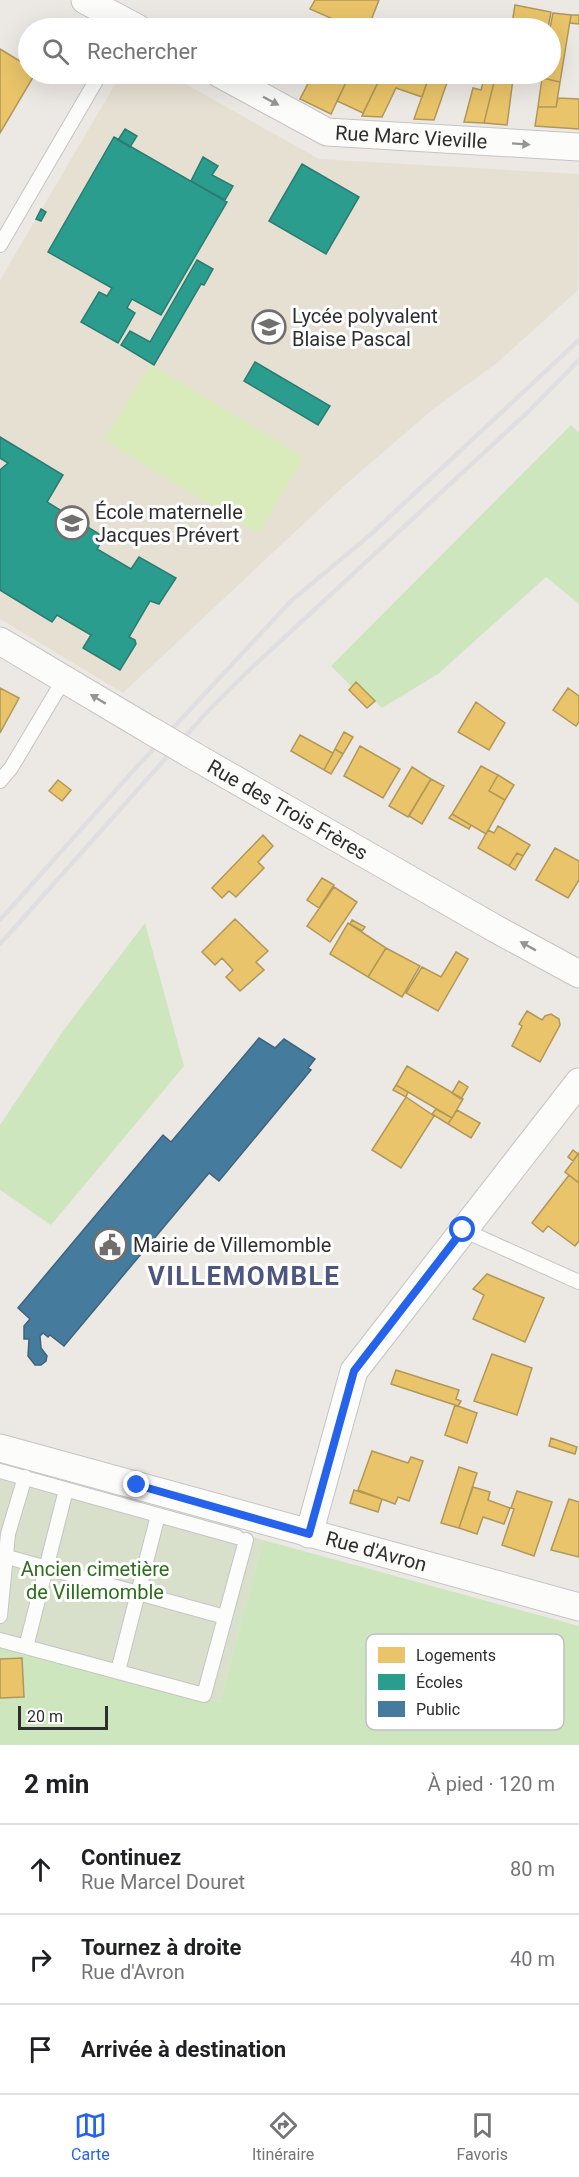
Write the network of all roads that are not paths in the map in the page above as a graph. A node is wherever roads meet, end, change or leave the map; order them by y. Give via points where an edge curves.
1 (85, 0) edge
2 (114, 18) edge
3 (94, 84) edge
4 (238, 84) edge
5 (579, 147) edge
6 (0, 245) edge
7 (0, 641) edge
8 (64, 679) junction
9 (0, 781) edge
10 (579, 974) edge
11 (579, 1082) edge
12 (463, 1230) junction
13 (579, 1282) edge
14 (0, 1448) edge
15 (0, 1471) edge
16 (26, 1477) junction
17 (66, 1490) junction
18 (158, 1515) junction
19 (309, 1534) junction
20 (3, 1556) edge
21 (46, 1568) junction
22 (139, 1592) junction
23 (579, 1607) edge
24 (0, 1616) edge
25 (225, 1617) junction
26 (0, 1640) edge
27 (26, 1647) junction
28 (118, 1671) junction

1 - 2 street
3 - 6 lane
4 -> 5 street, Rue Marc Vieville via 327,132
7 - 8 street, Rue des Trois Frères
8 - 9 lane
10 -> 8 street, Rue des Trois Frères, bridge
11 - 12 street
12 - 13 lane
12 - 19 street via 354,1371
14 - 19 street, Rue d'Avron
15 - 16 lane
16 - 17 lane
16 - 20 lane
17 - 18 lane
17 - 21 lane
18 - 22 lane
18 - 25 lane via 241,1538
19 - 23 street, Rue d'Avron
20 - 21 lane
20 - 24 lane
21 - 22 lane
21 - 27 lane
22 - 25 lane
22 - 28 lane
25 - 28 lane via 204,1695
26 - 27 lane
27 - 28 lane

